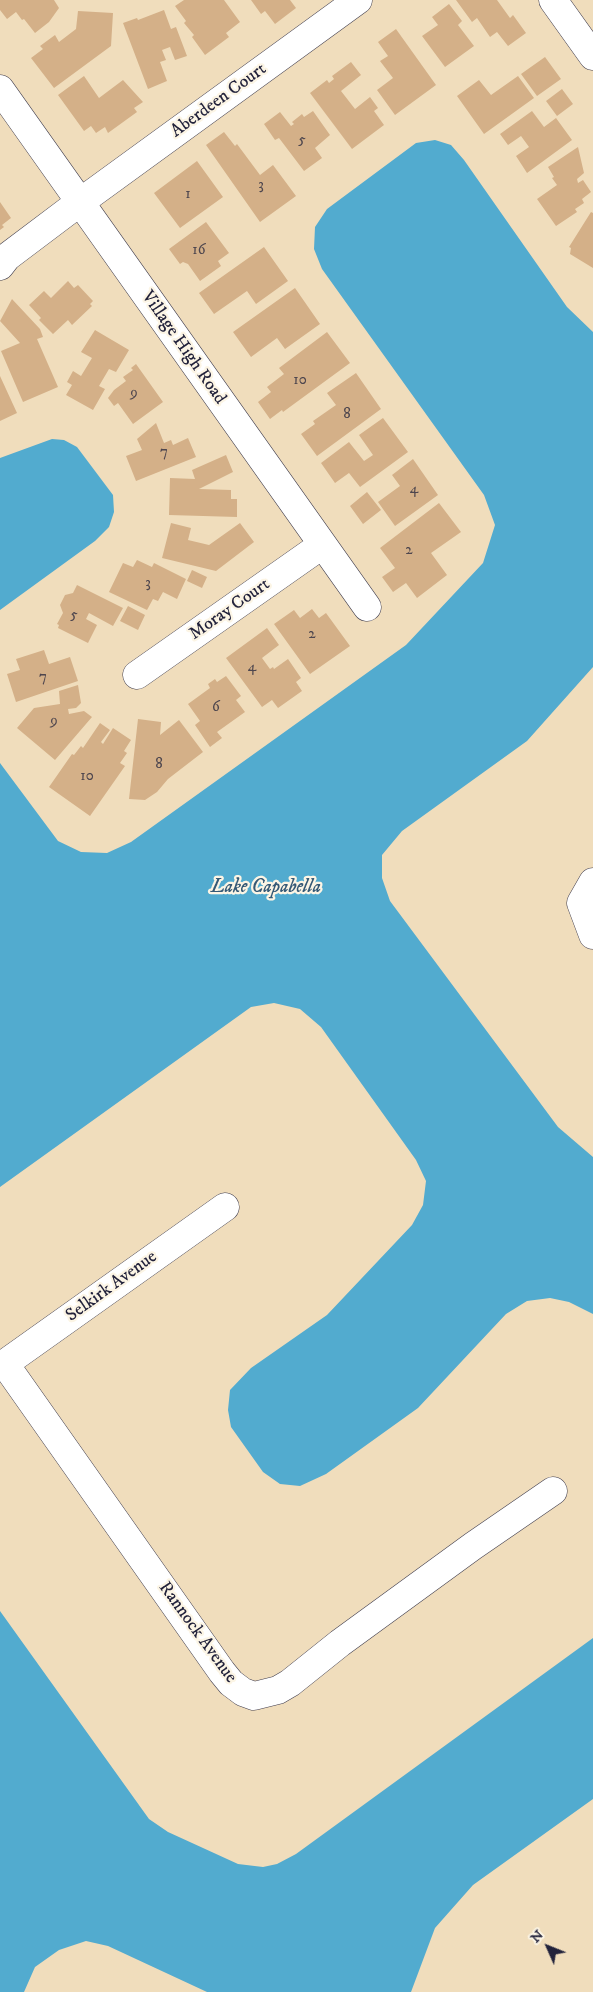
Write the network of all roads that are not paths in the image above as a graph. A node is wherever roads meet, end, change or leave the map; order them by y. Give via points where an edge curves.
1 (358, 0) edge
2 (553, 0) edge
3 (593, 56) edge
4 (0, 89) edge
5 (80, 203) junction
6 (0, 266) edge
7 (322, 545) junction
8 (367, 607) dead end
9 (137, 675) dead end
10 (593, 882) edge
11 (593, 935) edge
12 (225, 1207) dead end
13 (3, 1365) edge
14 (553, 1491) dead end

1 - 5 street, Aberdeen Court
2 - 3 street
4 - 5 street, Village High Road
5 - 6 street, Aberdeen Court
5 - 7 street, Village High Road
7 - 8 street, Village High Road
7 - 9 street, Moray Court
10 - 11 street via 582,903
12 - 13 street, Selkirk Avenue
13 - 14 street, Rannock Avenue via 222,1672 243,1692 254,1696 278,1690 290,1683 340,1643

